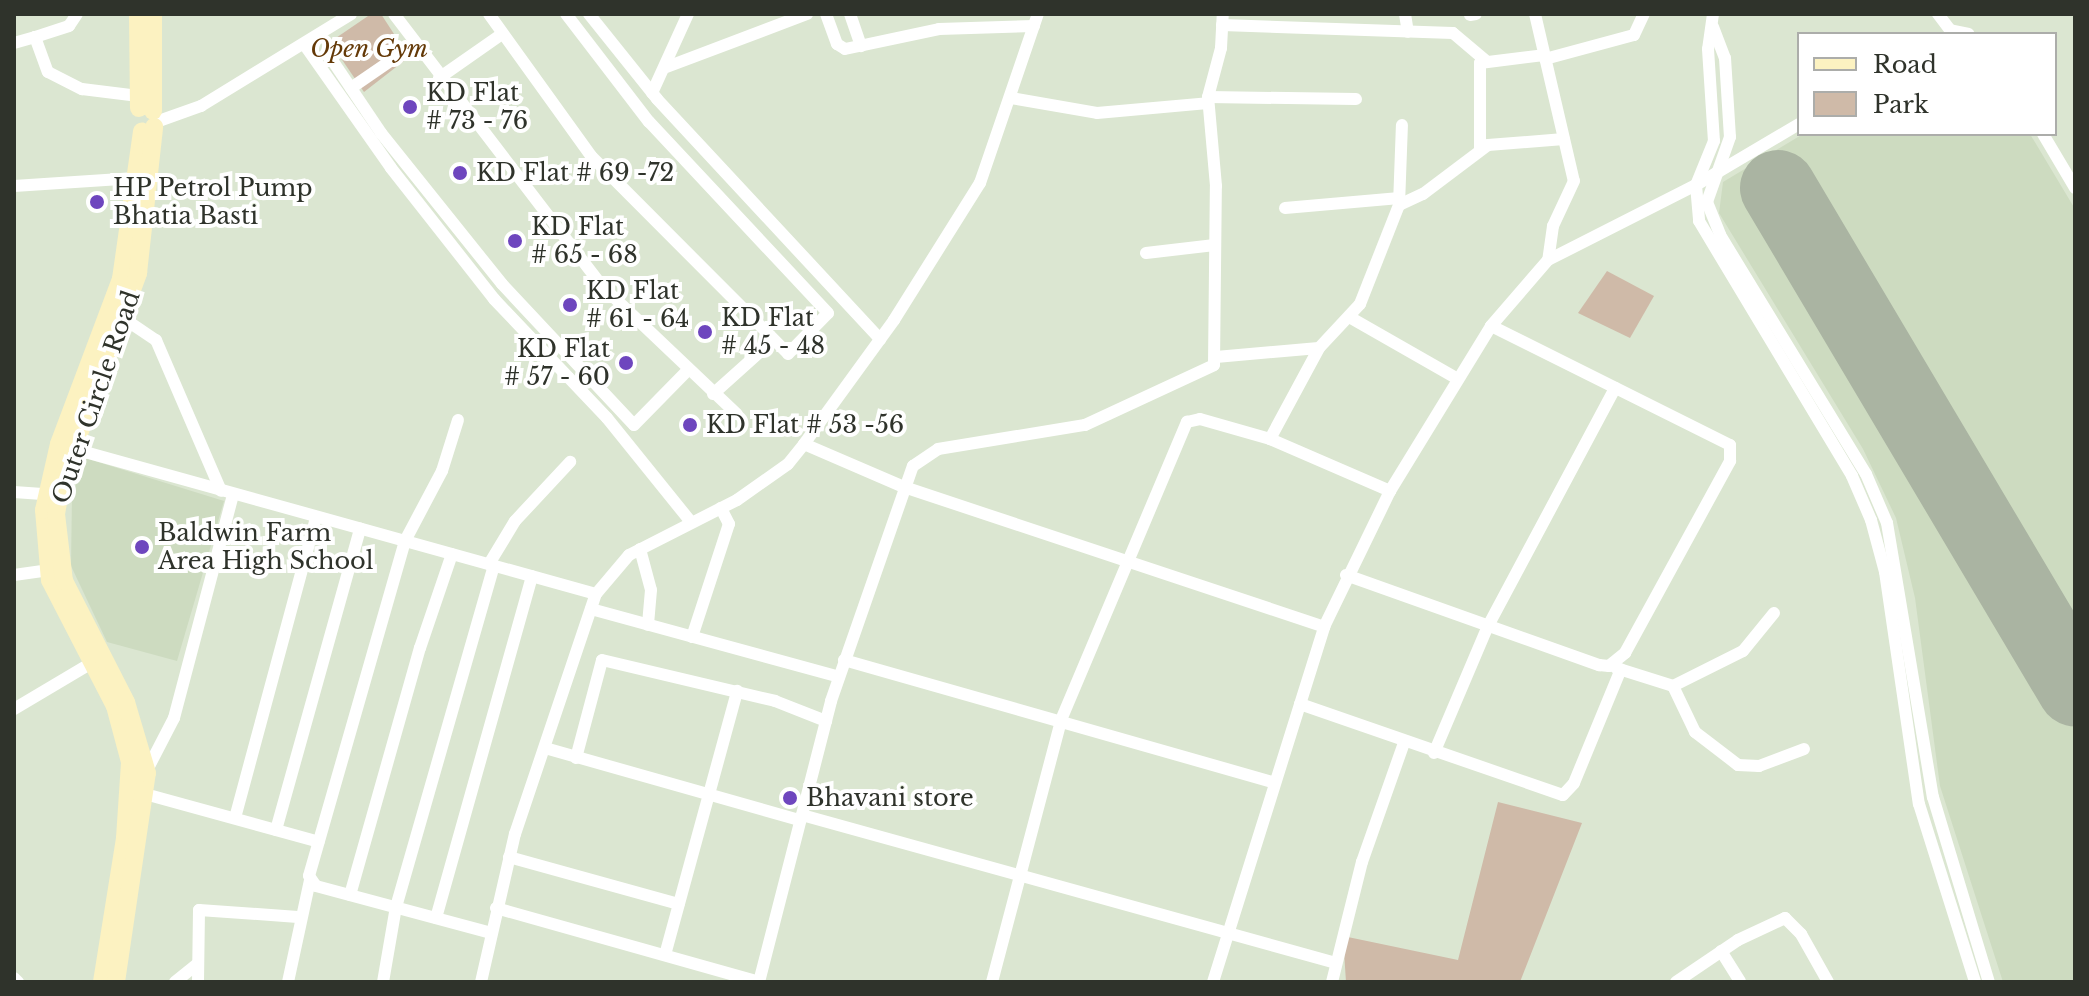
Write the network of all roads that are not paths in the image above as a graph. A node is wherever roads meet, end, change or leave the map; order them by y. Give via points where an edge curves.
1 (77, 14) edge
2 (138, 14) edge
3 (153, 14) edge
4 (351, 14) edge
5 (394, 14) edge
6 (489, 14) edge
7 (566, 14) edge
8 (589, 14) edge
9 (688, 14) edge
10 (807, 14) edge
11 (826, 14) edge
12 (850, 14) edge
13 (1405, 14) edge
14 (1476, 14) edge
15 (1535, 14) edge
16 (1644, 14) edge
17 (1938, 14) edge
18 (1470, 15) edge
19 (1223, 19) edge
20 (1036, 20) edge
21 (1713, 20) edge
22 (1408, 32) junction
23 (1947, 32) edge
24 (502, 34) junction
25 (35, 37) junction
26 (14, 43) edge
27 (304, 44) junction
28 (415, 44) junction
29 (861, 46) junction
30 (328, 54) dead end
31 (1545, 57) junction
32 (1485, 60) junction
33 (664, 68) junction
34 (439, 78) junction
35 (351, 88) junction
36 (652, 93) junction
37 (1011, 98) junction
38 (1356, 99) dead end
39 (1208, 100) junction
40 (147, 116) junction
41 (1402, 125) dead end
42 (1797, 125) edge
43 (2044, 136) edge
44 (1564, 139) junction
45 (1480, 150) junction
46 (1713, 175) junction
47 (136, 178) junction
48 (1696, 185) junction
49 (14, 186) edge
50 (2075, 188) edge
51 (1400, 201) junction
52 (1285, 208) dead end
53 (1215, 245) junction
54 (1146, 253) dead end
55 (1548, 260) junction
56 (123, 318) junction
57 (1351, 318) junction
58 (1491, 326) junction
59 (880, 339) junction
60 (772, 341) junction
61 (1319, 348) junction
62 (1216, 357) junction
63 (688, 370) junction
64 (1458, 379) junction
65 (1615, 388) junction
66 (713, 394) junction
67 (737, 414) dead end
68 (458, 420) dead end
69 (1270, 439) junction
70 (804, 444) junction
71 (66, 446) junction
72 (570, 462) dead end
73 (904, 487) junction
74 (1390, 491) junction
75 (14, 492) edge
76 (227, 493) junction
77 (46, 494) junction
78 (721, 508) junction
79 (316, 517) junction
80 (691, 522) junction
81 (360, 529) junction
82 (405, 541) junction
83 (640, 549) junction
84 (452, 554) junction
85 (1125, 564) junction
86 (491, 565) junction
87 (48, 570) junction
88 (14, 575) edge
89 (1346, 575) junction
90 (532, 576) junction
91 (596, 594) junction
92 (591, 609) junction
93 (1774, 613) dead end
94 (648, 625) junction
95 (1488, 626) junction
96 (1324, 627) junction
97 (692, 637) junction
98 (844, 660) junction
99 (93, 662) junction
100 (1615, 667) junction
101 (839, 677) junction
102 (1673, 686) junction
103 (737, 691) junction
104 (1300, 704) junction
105 (14, 709) edge
106 (1061, 720) junction
107 (826, 721) junction
108 (1404, 743) junction
109 (545, 748) junction
110 (1804, 749) dead end
111 (1434, 753) junction
112 (576, 758) junction
113 (147, 773) junction
114 (1273, 782) junction
115 (137, 789) junction
116 (708, 798) junction
117 (235, 818) junction
118 (801, 818) junction
119 (276, 830) junction
120 (319, 842) junction
121 (509, 857) junction
122 (1018, 874) junction
123 (310, 880) junction
124 (350, 895) junction
125 (679, 904) junction
126 (396, 907) junction
127 (496, 908) junction
128 (298, 917) junction
129 (436, 918) junction
130 (491, 933) junction
131 (1226, 933) junction
132 (1721, 951) junction
133 (665, 955) junction
134 (1336, 963) junction
135 (197, 964) junction
136 (102, 982) edge
137 (116, 982) edge
138 (175, 982) edge
139 (198, 982) edge
140 (288, 982) edge
141 (383, 982) edge
142 (481, 982) edge
143 (759, 982) edge
144 (992, 982) edge
145 (1213, 982) edge
146 (1332, 982) edge
147 (1676, 982) edge
148 (1740, 982) edge
149 (1828, 982) edge
150 (1975, 982) edge
151 (1989, 982) edge

1 - 25 street via 69,26
2 - 40 main road
3 - 40 main road
4 - 27 street
5 - 28 street
6 - 24 street
7 - 60 street via 649,122 828,313 788,354
8 - 36 street
9 - 33 street
10 - 33 street
11 - 29 street via 840,47
12 - 29 street
13 - 22 street
14 - 18 street
15 - 31 street
16 - 31 street via 1634,35
17 - 23 street
19 - 22 street
19 - 39 street
20 - 29 street via 939,29
20 - 37 street
21 - 46 street via 1725,58 1730,137
21 - 48 street via 1708,49 1714,141
22 - 32 street via 1453,33
24 - 34 street
24 - 60 street via 591,156
25 - 26 street
25 - 40 street via 55,79
27 - 40 street via 201,106
27 - 80 street via 391,168 494,299 607,418
28 - 34 street
28 - 35 street
30 - 35 street
31 - 32 street
31 - 44 street
32 - 45 street via 1478,72
33 - 36 street
34 - 63 street via 602,286
35 - 63 street via 502,284 634,425
36 - 59 street
37 - 39 street via 1097,113
37 - 59 street via 980,183
38 - 39 street
39 - 53 street
40 - 47 main road, Outer Circle Road
40 - 56 main road, Outer Circle Road via 148,221
41 - 51 street
42 - 46 street
43 - 50 street
44 - 45 street via 1500,143
44 - 55 street via 1574,181 1553,226
45 - 51 street via 1423,194
46 - 48 street
46 - 151 street via 1707,195 1712,218 1866,474 1887,523 1933,797
47 - 49 street
47 - 71 main road, Outer Circle Road via 121,279
48 - 55 street
48 - 150 street via 1704,231 1852,476 1871,520 1885,572 1919,804
51 - 52 street
51 - 57 street
53 - 54 street
53 - 62 street
55 - 58 street
56 - 71 main road, Outer Circle Road
56 - 76 street via 156,340
57 - 61 street
57 - 64 street
58 - 64 street
58 - 65 street
59 - 70 street
60 - 66 street
61 - 62 street
61 - 69 street
62 - 73 street via 1205,374 1085,425 930,453 913,466
63 - 66 street
64 - 74 street
65 - 95 street
65 - 100 street via 1722,440 1732,452
66 - 67 street
68 - 82 street via 442,471
69 - 74 street
69 - 85 street via 1200,419 1187,422
70 - 73 street
70 - 78 street via 788,464
71 - 76 street
71 - 77 main road, Outer Circle Road
71 - 113 main road, Outer Circle Road via 56,549 64,581 132,716
72 - 86 street via 515,521
73 - 85 street
73 - 98 street
74 - 89 street
75 - 77 street
76 - 79 street
76 - 113 street via 174,718
77 - 87 main road, Outer Circle Road via 43,535
78 - 80 street
78 - 97 street via 729,524
79 - 81 street
79 - 117 street
80 - 83 street
81 - 82 street
81 - 119 street
82 - 84 street
82 - 120 street
83 - 91 street via 607,575
83 - 94 street via 651,590
84 - 86 street
84 - 124 street
85 - 96 street
85 - 106 street
86 - 90 street
86 - 126 street
87 - 88 street
87 - 99 main road, Outer Circle Road
89 - 95 street
89 - 96 street
90 - 91 street
90 - 129 street
91 - 92 street
92 - 94 street
92 - 109 street
93 - 102 street via 1743,651
94 - 97 street
95 - 100 street
95 - 111 street
96 - 104 street
97 - 101 street
98 - 101 street
98 - 106 street
99 - 105 street
99 - 115 main road, Outer Circle Road via 125,734
100 - 102 street
100 - 111 street via 1574,783 1563,795
101 - 107 street
102 - 110 street via 1695,732 1738,765 1759,766
103 - 107 street
103 - 112 street via 602,660
103 - 116 street
104 - 108 street
104 - 114 street
106 - 114 street
106 - 122 street
107 - 118 street
108 - 111 street
108 - 134 street via 1362,862
109 - 112 street
109 - 121 street
112 - 116 street
113 - 115 main road, Outer Circle Road
114 - 131 street
115 - 117 street
115 - 136 main road, Outer Circle Road
115 - 137 main road, Outer Circle Road
116 - 118 street
116 - 125 street
117 - 119 street
118 - 122 street
118 - 143 street
119 - 120 street
120 - 123 street
121 - 125 street
121 - 127 street
122 - 131 street
122 - 144 street
123 - 124 street
123 - 128 street
124 - 126 street
125 - 133 street
126 - 129 street
126 - 141 street
127 - 130 street
127 - 133 street
128 - 135 street via 199,910
128 - 140 street
129 - 130 street
130 - 142 street
131 - 134 street
131 - 145 street
132 - 147 street
132 - 148 street
132 - 149 street via 1785,918 1801,934
133 - 143 street
134 - 146 street
135 - 138 street
135 - 139 street

